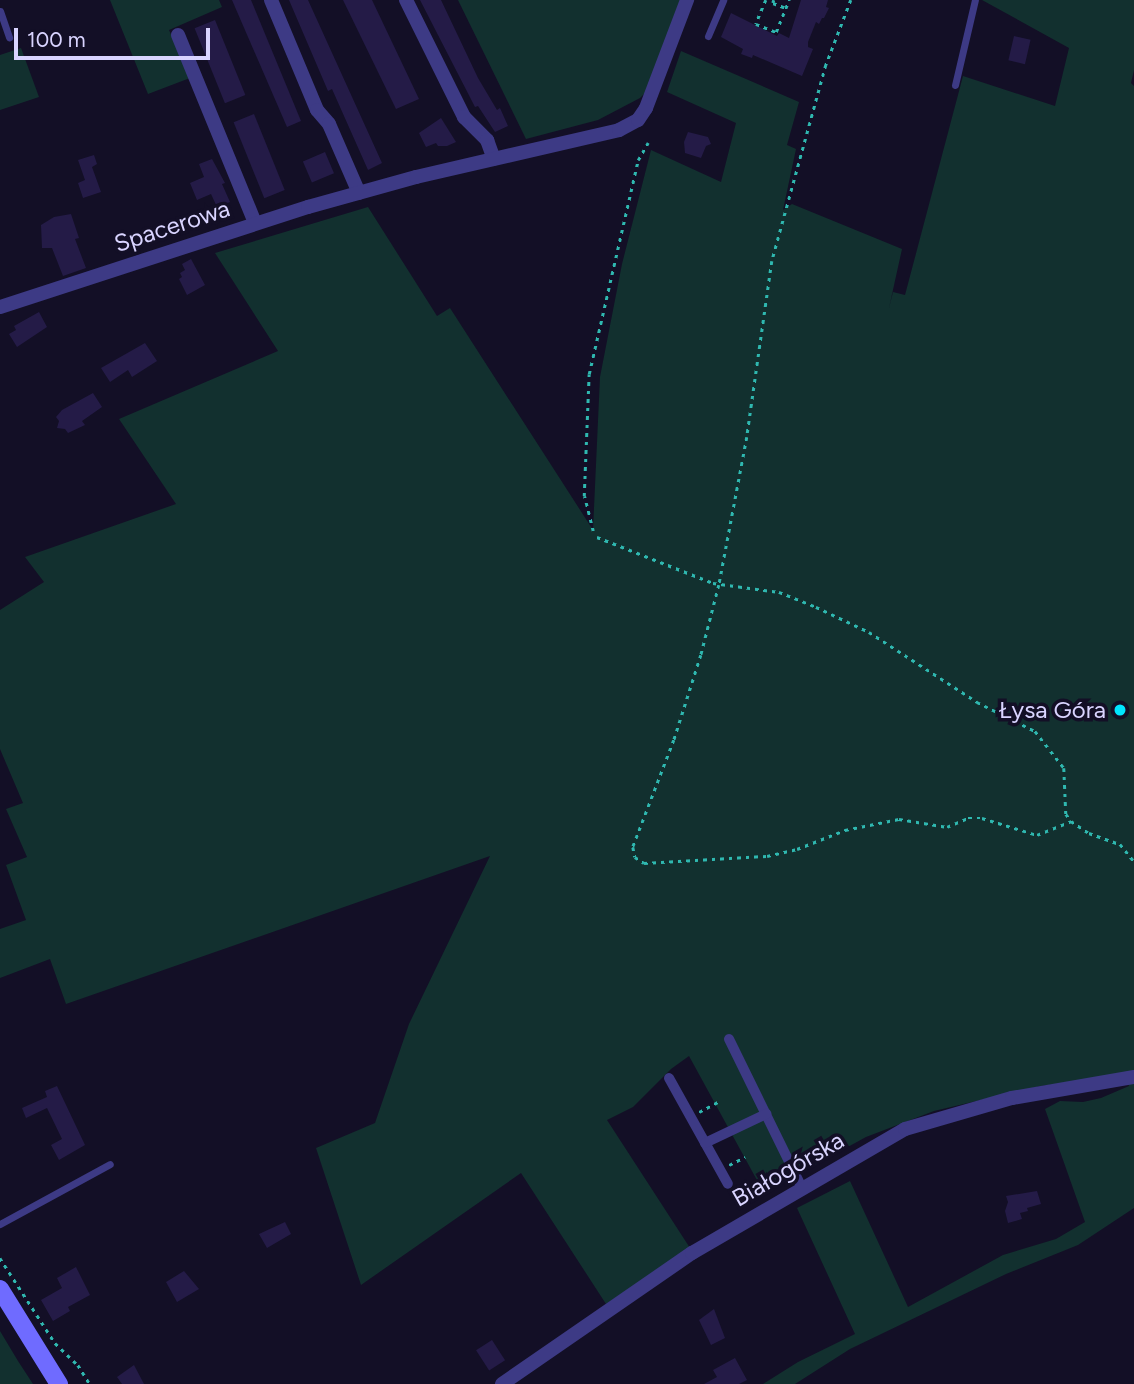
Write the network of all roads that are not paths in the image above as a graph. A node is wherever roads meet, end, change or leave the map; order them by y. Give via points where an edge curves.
1 (271, 0) edge
2 (406, 0) edge
3 (687, 0) edge
4 (723, 0) edge
5 (975, 0) edge
6 (0, 11) edge
7 (178, 35) dead end
8 (708, 36) dead end
9 (9, 37) dead end
10 (955, 85) dead end
11 (494, 159) junction
12 (359, 193) junction
13 (255, 223) junction
14 (0, 307) edge
15 (729, 1039) dead end
16 (1134, 1077) edge
17 (669, 1078) dead end
18 (766, 1114) junction
19 (705, 1143) junction
20 (110, 1164) dead end
21 (728, 1184) dead end
22 (802, 1188) junction
23 (0, 1224) edge
24 (0, 1289) edge
25 (59, 1384) edge
26 (502, 1384) edge

1 - 12 street via 317,110 330,124
2 - 11 street via 464,117 487,140
3 - 11 street, Spacerowa via 657,85 638,120 618,130
4 - 8 lane
5 - 10 lane
6 - 9 lane
7 - 13 street
11 - 12 street, Spacerowa
12 - 13 street, Spacerowa
13 - 14 street, Spacerowa
15 - 18 street
16 - 22 street, Białogórska via 1012,1098 920,1123
17 - 19 street
18 - 19 street
18 - 22 street
19 - 21 street
20 - 23 lane
22 - 26 street, Białogórska via 646,1282
24 - 25 main road

